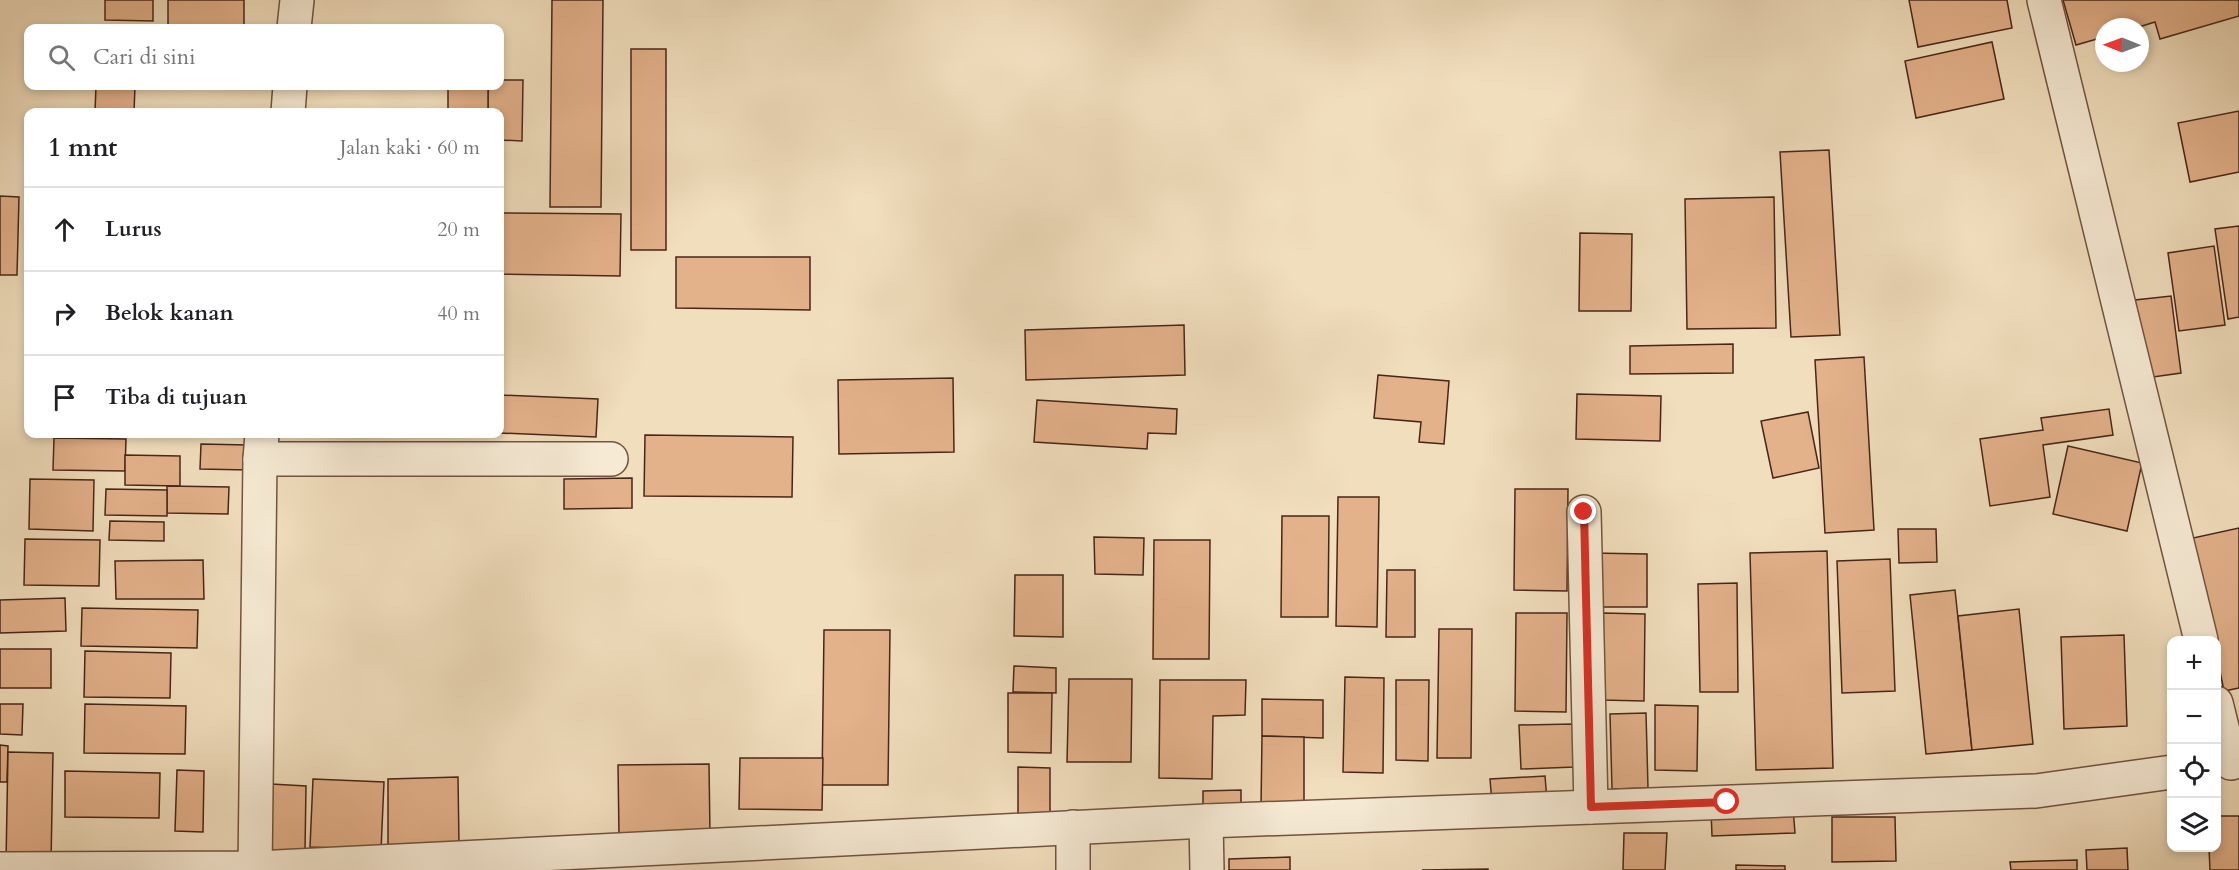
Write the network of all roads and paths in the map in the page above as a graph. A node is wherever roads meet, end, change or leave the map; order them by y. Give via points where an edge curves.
1 (297, 0) edge
2 (2044, 0) edge
3 (294, 24) edge
4 (290, 90) edge
5 (288, 108) edge
6 (261, 446) edge
7 (611, 459) dead end
8 (1584, 512) dead end
9 (2200, 636) edge
10 (2221, 723) edge
11 (2229, 763) edge
12 (2167, 773) edge
13 (1591, 807) junction
14 (1206, 821) junction
15 (1072, 827) junction
16 (0, 869) edge
17 (255, 869) edge
18 (1073, 870) edge
19 (1207, 870) edge

1 - 3 street
2 - 9 street
4 - 5 street
6 - 7 street
6 - 17 street
8 - 13 street
10 - 11 street
12 - 13 street via 2036,791
13 - 14 street
14 - 15 street
14 - 19 street
15 - 17 street
15 - 18 street
16 - 17 street

